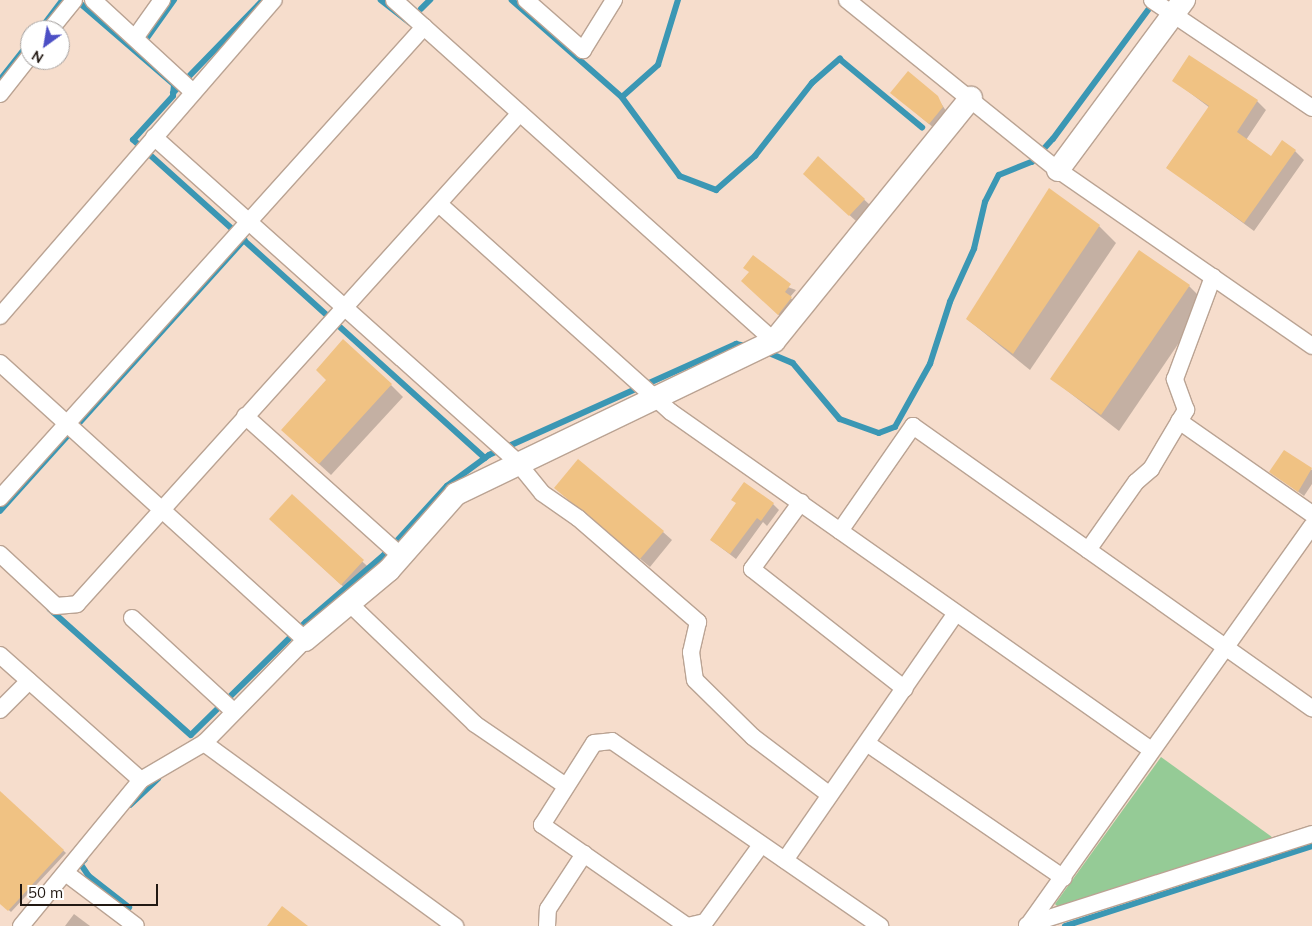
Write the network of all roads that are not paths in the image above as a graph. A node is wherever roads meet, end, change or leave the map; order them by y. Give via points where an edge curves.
1 (93, 0) edge
2 (162, 0) edge
3 (274, 0) edge
4 (394, 0) edge
5 (526, 0) edge
6 (614, 0) edge
7 (847, 0) edge
8 (73, 1) edge
9 (1167, 5) edge
10 (58, 20) edge
11 (424, 27) junction
12 (140, 43) junction
13 (20, 69) edge
14 (187, 87) junction
15 (0, 94) edge
16 (971, 98) junction
17 (1312, 108) edge
18 (520, 113) junction
19 (146, 145) junction
20 (1045, 159) junction
21 (439, 204) junction
22 (242, 231) junction
23 (1213, 277) junction
24 (0, 316) edge
25 (335, 316) junction
26 (1312, 346) edge
27 (765, 347) junction
28 (0, 363) edge
29 (646, 391) junction
30 (245, 416) junction
31 (1179, 421) junction
32 (73, 427) junction
33 (507, 454) junction
34 (0, 498) edge
35 (801, 502) junction
36 (162, 509) junction
37 (1312, 514) edge
38 (1312, 526) edge
39 (840, 531) junction
40 (395, 550) junction
41 (1088, 550) junction
42 (0, 554) edge
43 (350, 604) junction
44 (956, 613) junction
45 (132, 618) dead end
46 (300, 635) junction
47 (1225, 646) junction
48 (0, 655) edge
49 (29, 681) junction
50 (905, 688) junction
51 (228, 706) junction
52 (1312, 708) edge
53 (0, 710) edge
54 (204, 743) junction
55 (868, 744) junction
56 (1150, 749) junction
57 (141, 780) junction
58 (566, 786) junction
59 (830, 795) junction
60 (1312, 834) edge
61 (762, 845) junction
62 (584, 854) junction
63 (785, 860) junction
64 (66, 874) junction
65 (1064, 878) junction
66 (1028, 925) edge
67 (21, 926) edge
68 (136, 926) edge
69 (455, 926) edge
70 (547, 926) edge
71 (880, 926) edge

1 - 12 street
2 - 12 street
3 - 14 street
4 - 11 street
5 - 6 street via 583,50
7 - 16 street
8 - 10 street
9 - 17 street
9 - 20 street
11 - 18 street
11 - 22 street
12 - 14 street
13 - 15 street
14 - 19 street
16 - 20 street
16 - 27 street
18 - 21 street
18 - 27 street
19 - 22 street
19 - 24 street
20 - 23 street
21 - 25 street
21 - 29 street
22 - 25 street
22 - 32 street
23 - 26 street
23 - 31 street via 1174,379 1186,410
25 - 30 street
25 - 33 street
27 - 29 street
28 - 32 street
29 - 33 street
29 - 35 street
30 - 36 street
30 - 40 street
31 - 37 street
31 - 41 street via 1151,469 1136,482
32 - 34 street
32 - 36 street
33 - 40 street via 456,494
33 - 59 street via 542,493 578,518 698,622 691,652 695,680 753,738
35 - 39 street
35 - 50 street via 752,568
36 - 42 street via 76,604 56,606
36 - 46 street
38 - 47 street
39 - 41 street via 914,426
39 - 44 street
40 - 43 street
41 - 47 street
43 - 46 street
43 - 58 street via 475,724
44 - 50 street
44 - 56 street
45 - 51 street
46 - 51 street
47 - 52 street
47 - 56 street
48 - 49 street
49 - 53 street
49 - 57 street
50 - 55 street
51 - 54 street
54 - 57 street
54 - 69 street
55 - 59 street
55 - 65 street
56 - 65 street
57 - 64 street
58 - 61 street via 594,743 612,741
58 - 62 street via 542,825
59 - 63 street
60 - 66 street
61 - 62 street via 705,922 687,926
61 - 63 street
62 - 70 street via 548,909
63 - 71 street
64 - 67 street
64 - 68 street
65 - 66 street

